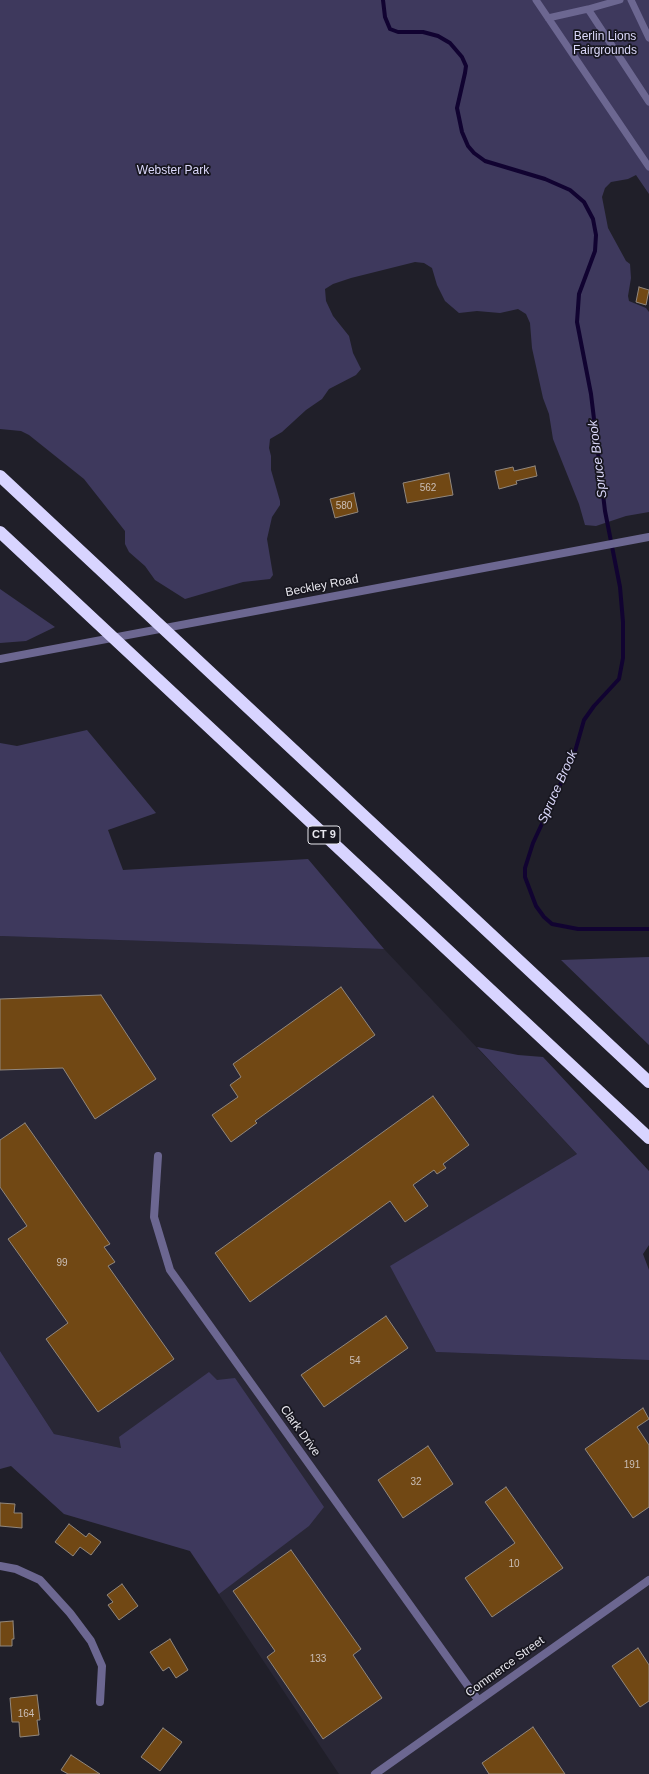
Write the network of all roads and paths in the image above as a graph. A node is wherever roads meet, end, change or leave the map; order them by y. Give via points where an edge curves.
1 (536, 0) edge
2 (620, 0) edge
3 (631, 0) edge
4 (588, 9) junction
5 (548, 18) junction
6 (649, 38) edge
7 (649, 102) edge
8 (649, 167) edge
9 (0, 476) edge
10 (0, 532) edge
11 (649, 537) edge
12 (0, 658) edge
13 (649, 1082) edge
14 (649, 1138) edge
15 (158, 1156) dead end
16 (0, 1566) edge
17 (649, 1580) edge
18 (478, 1700) junction
19 (100, 1702) dead end
20 (375, 1774) edge

1 - 5 lane
2 - 4 lane
3 - 6 lane
4 - 5 lane
4 - 7 lane
5 - 8 lane
9 - 13 highway
10 - 14 highway, CT 9
11 - 12 street, Beckley Road
15 - 18 street, Clark Drive via 154,1217 170,1270
16 - 19 street via 16,1569 40,1580 91,1641 102,1666
17 - 18 street, Commerce Street
18 - 20 street, Commerce Street

